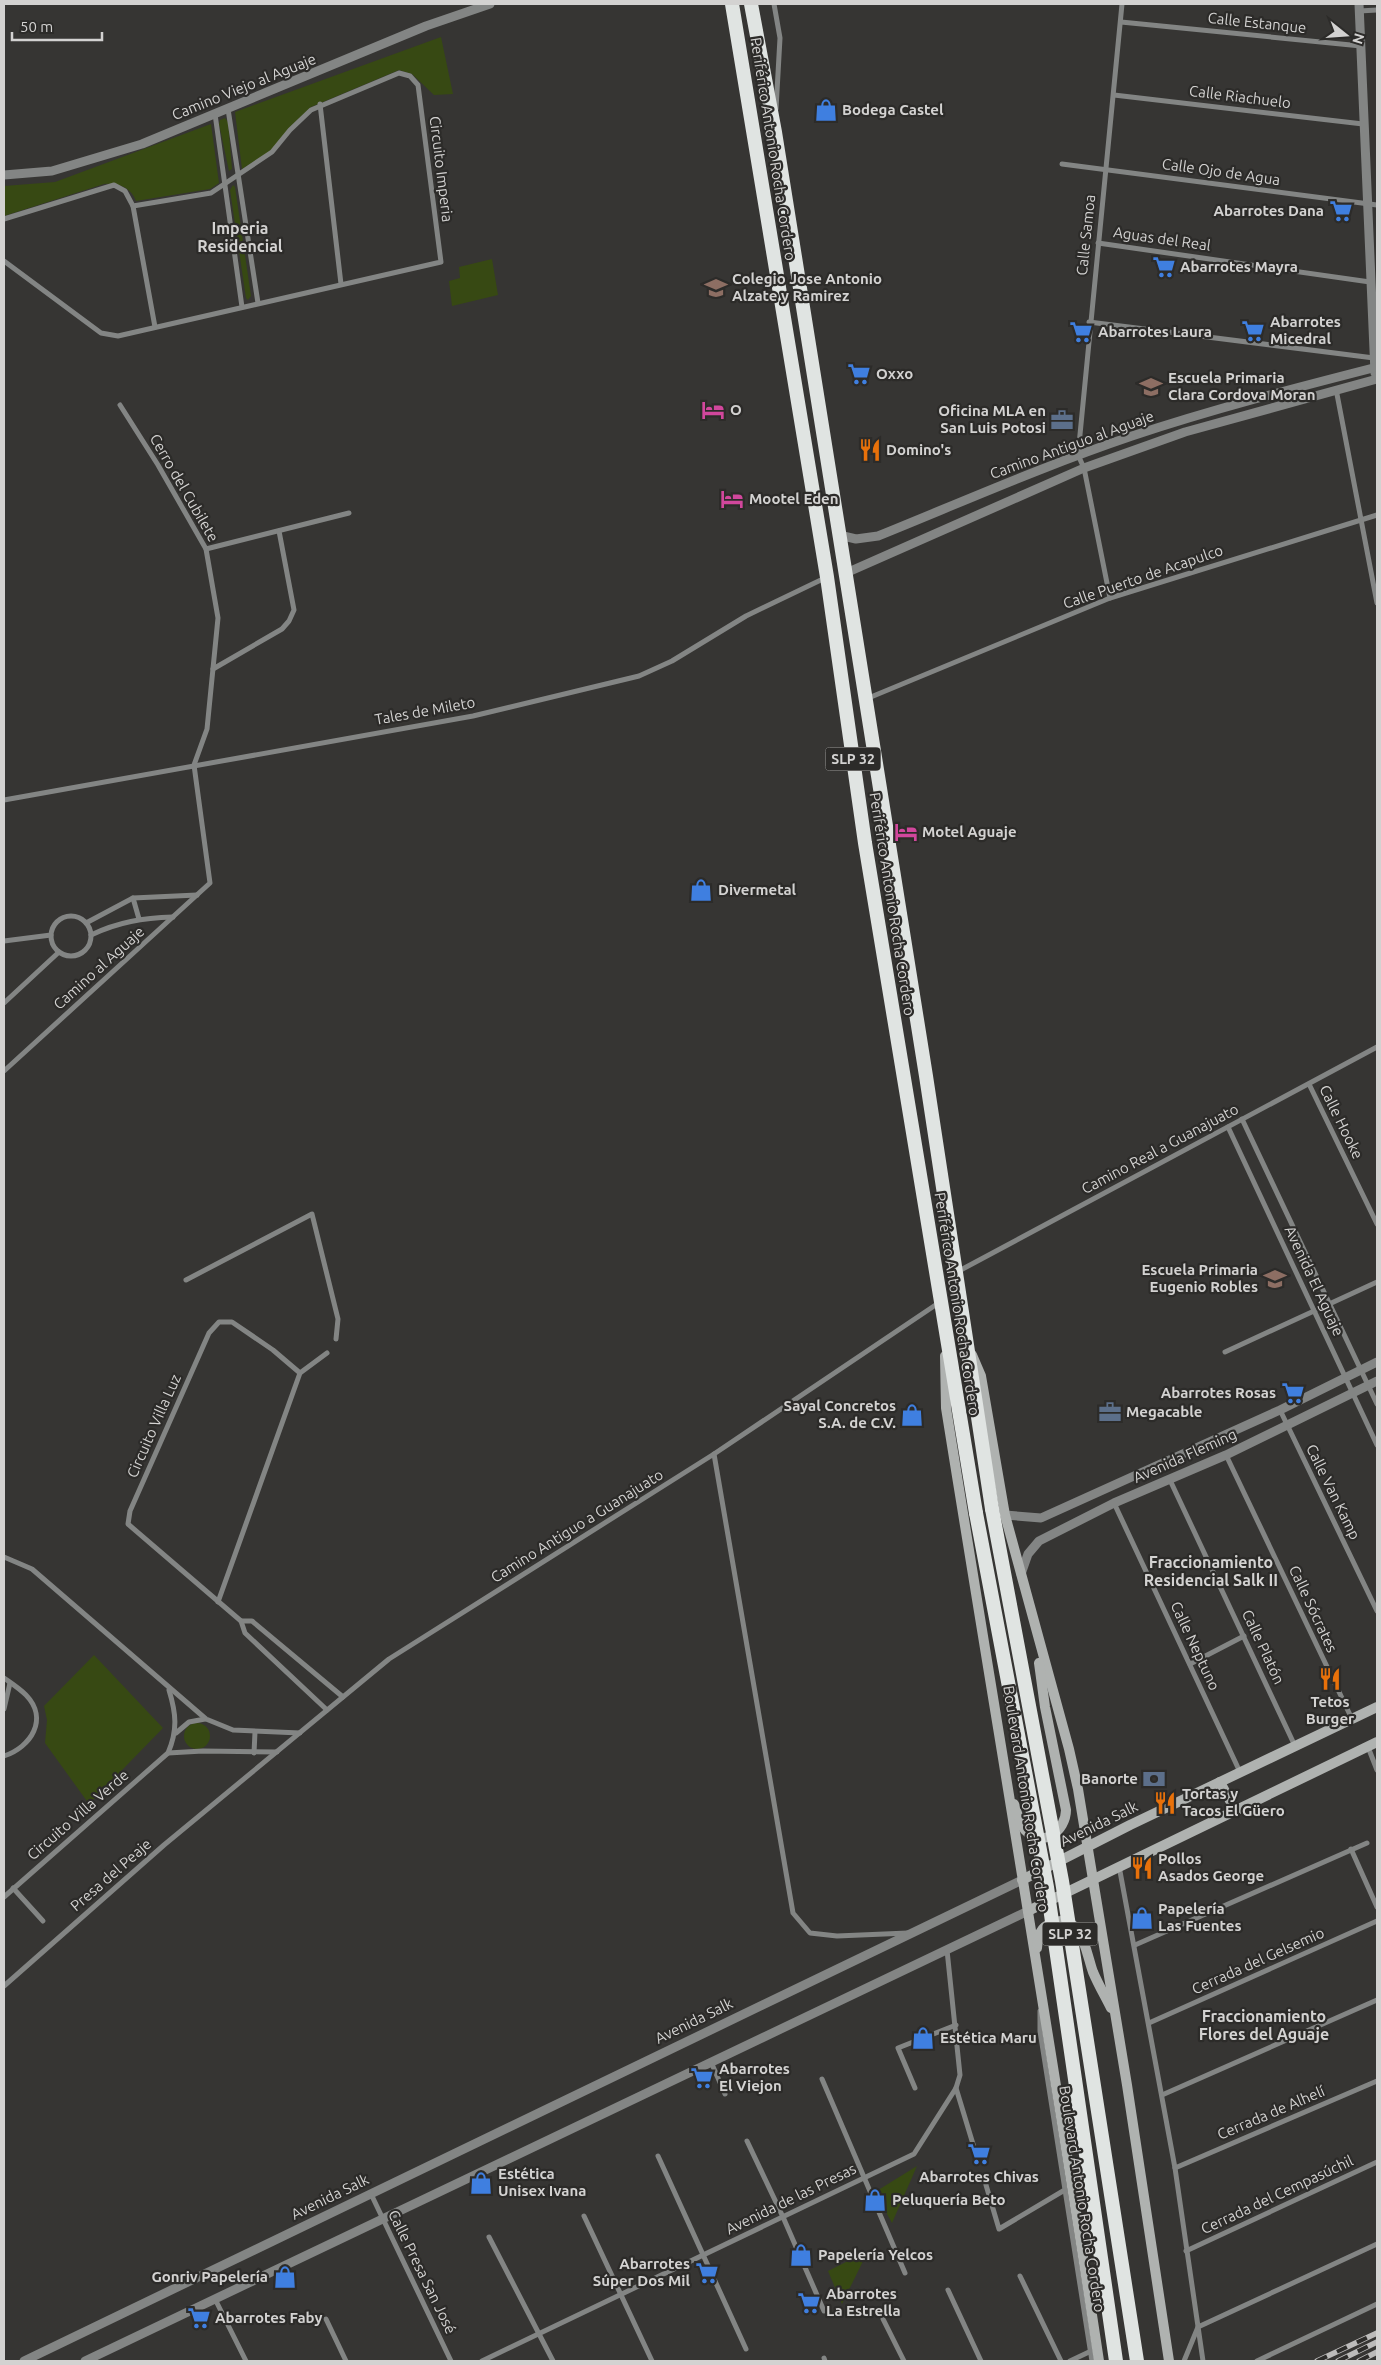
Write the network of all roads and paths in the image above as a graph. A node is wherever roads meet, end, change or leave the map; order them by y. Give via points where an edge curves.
1 (490, 4) edge
2 (732, 4) edge
3 (751, 4) edge
4 (774, 4) edge
5 (1122, 4) edge
6 (1359, 7) edge
7 (1377, 10) edge
8 (1120, 22) junction
9 (1362, 46) junction
10 (1114, 95) junction
11 (320, 104) junction
12 (228, 109) junction
13 (215, 114) junction
14 (1363, 124) junction
15 (775, 132) junction
16 (1062, 164) dead end
17 (1106, 169) junction
18 (239, 173) junction
19 (4, 175) edge
20 (224, 185) junction
21 (1366, 205) junction
22 (133, 206) junction
23 (1377, 206) edge
24 (4, 219) edge
25 (1098, 243) junction
26 (4, 261) edge
27 (1370, 282) junction
28 (341, 284) junction
29 (258, 303) junction
30 (242, 307) junction
31 (1089, 322) junction
32 (154, 327) junction
33 (1374, 358) junction
34 (1376, 367) edge
35 (1376, 379) edge
36 (1336, 389) junction
37 (120, 405) dead end
38 (1078, 455) junction
39 (1084, 468) junction
40 (349, 513) dead end
41 (1377, 515) edge
42 (1360, 519) junction
43 (279, 531) junction
44 (839, 535) junction
45 (206, 549) junction
46 (846, 573) junction
47 (827, 577) junction
48 (1110, 598) junction
49 (1377, 602) edge
50 (213, 669) junction
51 (866, 699) junction
52 (194, 765) junction
53 (4, 800) edge
54 (210, 883) joint
55 (198, 895) junction
56 (133, 898) junction
57 (173, 917) junction
58 (138, 919) junction
59 (86, 923) junction
60 (52, 935) junction
61 (91, 935) junction
62 (4, 941) edge
63 (59, 952) junction
64 (4, 1003) edge
65 (1377, 1048) edge
66 (4, 1071) edge
67 (1309, 1084) junction
68 (1242, 1119) junction
69 (1228, 1127) junction
70 (1377, 1224) edge
71 (955, 1273) junction
72 (186, 1280) dead end
73 (1377, 1282) edge
74 (940, 1302) junction
75 (1330, 1305) junction
76 (1314, 1312) junction
77 (944, 1330) junction
78 (336, 1339) dead end
79 (1226, 1352) dead end
80 (328, 1354) dead end
81 (1377, 1362) edge
82 (1361, 1370) junction
83 (300, 1373) junction
84 (1345, 1378) junction
85 (1373, 1383) edge
86 (1353, 1393) junction
87 (1377, 1404) edge
88 (1280, 1410) junction
89 (1287, 1426) junction
90 (1377, 1445) edge
91 (714, 1454) junction
92 (1226, 1455) junction
93 (1169, 1478) junction
94 (1114, 1503) junction
95 (998, 1512) junction
96 (976, 1513) joint
97 (4, 1557) edge
98 (1021, 1574) junction
99 (218, 1602) junction
100 (1377, 1612) edge
101 (241, 1620) junction
102 (1036, 1632) junction
103 (1244, 1636) junction
104 (1190, 1664) junction
105 (4, 1678) edge
106 (10, 1683) junction
107 (169, 1688) junction
108 (343, 1697) junction
109 (1377, 1707) edge
110 (4, 1709) edge
111 (327, 1710) junction
112 (206, 1719) junction
113 (1352, 1719) junction
114 (255, 1732) junction
115 (176, 1733) junction
116 (300, 1733) junction
117 (1373, 1745) edge
118 (1295, 1746) junction
119 (277, 1752) junction
120 (168, 1753) junction
121 (254, 1753) junction
122 (4, 1756) edge
123 (1377, 1770) edge
124 (1240, 1772) junction
125 (1005, 1777) junction
126 (1220, 1782) junction
127 (237, 1786) joint
128 (1235, 1810) junction
129 (1367, 1843) dead end
130 (1087, 1846) junction
131 (1351, 1850) junction
132 (1119, 1865) junction
133 (1093, 1878) junction
134 (1022, 1880) junction
135 (13, 1888) junction
136 (4, 1897) edge
137 (1377, 1907) edge
138 (1028, 1911) junction
139 (43, 1921) dead end
140 (1377, 1921) edge
141 (910, 1932) junction
142 (1135, 1945) junction
143 (946, 1950) junction
144 (1036, 1959) junction
145 (1041, 1985) junction
146 (4, 1986) edge
147 (1377, 2000) edge
148 (1116, 2017) junction
149 (1149, 2023) junction
150 (956, 2025) junction
151 (711, 2062) junction
152 (822, 2079) dead end
153 (1377, 2081) edge
154 (915, 2088) dead end
155 (956, 2088) junction
156 (725, 2094) dead end
157 (1162, 2095) junction
158 (747, 2141) dead end
159 (976, 2154) dead end
160 (658, 2156) dead end
161 (1377, 2162) edge
162 (1175, 2168) junction
163 (866, 2177) junction
164 (986, 2185) dead end
165 (1063, 2190) junction
166 (371, 2194) junction
167 (584, 2216) dead end
168 (783, 2217) junction
169 (383, 2219) junction
170 (489, 2237) dead end
171 (1377, 2244) edge
172 (1186, 2251) junction
173 (703, 2255) junction
174 (905, 2273) dead end
175 (1020, 2276) dead end
176 (948, 2290) dead end
177 (622, 2294) junction
178 (215, 2299) junction
179 (1377, 2304) edge
180 (824, 2311) dead end
181 (326, 2319) dead end
182 (883, 2319) dead end
183 (1198, 2327) junction
184 (540, 2333) junction
185 (746, 2349) dead end
186 (1089, 2352) junction
187 (24, 2361) edge
188 (84, 2361) edge
189 (246, 2361) edge
190 (346, 2361) edge
191 (451, 2361) edge
192 (482, 2361) edge
193 (553, 2361) edge
194 (652, 2361) edge
195 (904, 2361) edge
196 (981, 2361) edge
197 (1061, 2361) edge
198 (1070, 2361) edge
199 (1092, 2361) edge
200 (1099, 2361) edge
201 (1116, 2361) edge
202 (1137, 2361) edge
203 (1169, 2361) edge
204 (1184, 2361) edge
205 (1203, 2361) edge
206 (1257, 2361) edge

1 - 12 street, Camino Viejo al Aguaje via 426,26
2 - 47 highway, Periférico Antonio Rocha Cordero / SLP 32
3 - 15 highway, Periférico Antonio Rocha Cordero / SLP 32
4 - 15 street via 780,38
5 - 8 street, Calle Samoa
6 - 7 street
6 - 9 street
8 - 9 street, Calle Estanque
8 - 10 street, Calle Samoa
9 - 14 street
10 - 14 street, Calle Riachuelo
10 - 17 street, Calle Samoa
11 - 18 street, Circuito Imperia via 300,119 272,152
11 - 28 street
11 - 28 street, Circuito Imperia via 399,73 410,76 418,85 441,262
12 - 13 street, Camino Viejo al Aguaje
12 - 18 street
13 - 19 street, Camino Viejo al Aguaje via 142,144 52,171
13 - 20 street
14 - 21 street
15 - 44 highway, Periférico Antonio Rocha Cordero / SLP 32
16 - 17 street, Calle Ojo de Agua
17 - 21 street, Calle Ojo de Agua
17 - 25 street, Calle Samoa
18 - 20 street, Circuito Imperia
18 - 29 street
20 - 22 street, Circuito Imperia via 211,193
20 - 30 street
21 - 23 street, Calle Ojo de Agua
21 - 27 street
22 - 24 street via 125,191 114,185
22 - 32 street
25 - 27 street, Aguas del Real
25 - 31 street, Calle Samoa
26 - 32 street, Circuito Imperia via 101,333 118,336
27 - 33 street
28 - 29 street, Circuito Imperia
29 - 30 street, Circuito Imperia
30 - 32 street, Circuito Imperia
31 - 33 street
31 - 38 street, Calle Samoa
33 - 34 street
34 - 35 street
34 - 38 street, Camino Antiguo al Aguaje via 1252,398
35 - 36 street, Camino Antiguo al Aguaje
36 - 39 street, Camino Antiguo al Aguaje via 1185,432
36 - 42 street
37 - 45 street, Cerro del Cubilete
38 - 39 street, Calle Samoa
38 - 44 street, Camino Antiguo al Aguaje via 878,536 856,539
39 - 46 street, Camino Antiguo al Aguaje
39 - 48 street, Calle Samoa
40 - 43 street
41 - 42 street, Calle Puerto de Acapulco
42 - 48 street, Calle Puerto de Acapulco
42 - 49 street
43 - 45 street
43 - 50 street via 294,610 289,621 282,629
44 - 46 highway, Periférico Antonio Rocha Cordero / SLP 32
45 - 50 street, Cerro del Cubilete via 218,618
46 - 51 highway, Periférico Antonio Rocha Cordero / SLP 32
47 - 52 street, Tales de Mileto via 746,616 672,661 638,676 473,716
47 - 74 highway, Periférico Antonio Rocha Cordero / SLP 32 via 865,843
48 - 51 street, Calle Puerto de Acapulco
50 - 52 street, Cerro del Cubilete via 207,729
51 - 71 highway, Periférico Antonio Rocha Cordero / SLP 32
52 - 53 street, Tales de Mileto
52 - 54 street, Cerro del Cubilete
54 - 55 street, Camino al Aguaje
55 - 56 street
55 - 57 street, Camino al Aguaje
56 - 58 street
56 - 59 street
57 - 58 street
57 - 66 street, Camino al Aguaje
58 - 61 street via 112,925
59 - 60 street via 74,917 62,919
59 - 61 street
60 - 62 street
60 - 63 street via 52,942
61 - 63 street via 88,947 78,955
63 - 64 street
65 - 67 street, Camino Real a Guanajuato
67 - 68 street, Camino Real a Guanajuato
67 - 70 street, Calle Hooke
68 - 69 street, Camino Real a Guanajuato
68 - 75 street, Avenida El Aguaje
69 - 71 street, Camino Real a Guanajuato
69 - 76 street, Avenida El Aguaje
71 - 95 highway, Periférico Antonio Rocha Cordero / SLP 32 via 963,1332
72 - 78 street via 312,1214 338,1320
73 - 75 street
74 - 77 highway, Periférico Antonio Rocha Cordero / SLP 32
74 - 91 street, Camino Antiguo a Guanajuato
75 - 76 street
75 - 82 street, Avenida El Aguaje
76 - 79 street
76 - 84 street, Avenida El Aguaje
77 - 96 highway, Periférico Antonio Rocha Cordero / SLP 32
77 - 125 main road, Boulevard Antonio Rocha Cordero via 946,1408
80 - 83 street
81 - 82 street, Avenida Fleming
82 - 84 street, Avenida Fleming
82 - 85 street, Avenida El Aguaje
83 - 99 street
83 - 99 street, Circuito Villa Luz via 232,1322 219,1322 209,1333 130,1511 128,1524
84 - 86 street, Avenida El Aguaje
84 - 88 street, Avenida Fleming
85 - 86 street, Avenida Fleming
85 - 87 street, Avenida El Aguaje
86 - 89 street, Avenida Fleming
86 - 90 street, Avenida El Aguaje
88 - 89 street, Calle Van Kamp
88 - 95 street, Avenida Fleming via 1041,1518
89 - 92 street, Avenida Fleming
89 - 100 street, Calle Van Kamp
91 - 108 street, Camino Antiguo a Guanajuato via 390,1659
91 - 141 street via 793,1913 810,1933 837,1936
92 - 93 street, Avenida Fleming
92 - 113 street, Calle Sócrates
93 - 94 street, Avenida Fleming
93 - 103 street, Calle Platón
94 - 98 street, Avenida Fleming via 1039,1541 1028,1554
94 - 104 street, Calle Neptuno
95 - 98 main road
95 - 202 highway, Boulevard Antonio Rocha Cordero / SLP 32, bridge via 1062,1881
96 - 201 highway, Boulevard Antonio Rocha Cordero / SLP 32, bridge via 1046,1887
97 - 107 street via 32,1569
98 - 102 main road
99 - 101 street, Circuito Villa Luz
101 - 108 street, Circuito Villa Luz via 252,1621
101 - 111 street, Circuito Villa Luz via 245,1634
102 - 125 main road via 1045,1707 1066,1810 1060,1830 1042,1838 1029,1833 1020,1823
102 - 130 main road via 1069,1749
103 - 104 street
103 - 118 street, Calle Platón
104 - 124 street, Calle Neptuno
105 - 106 street
106 - 110 street
106 - 122 street via 26,1696 35,1712 36,1728 28,1743
107 - 112 street
107 - 115 street, Circuito Villa Verde
108 - 111 street, Camino Antiguo a Guanajuato
109 - 113 main road, Avenida Salk
111 - 116 street, Camino Antiguo a Guanajuato
112 - 114 street via 233,1730
112 - 115 street via 189,1722
113 - 118 main road, Avenida Salk
114 - 116 street
114 - 121 street
115 - 120 street, Circuito Villa Verde
116 - 119 street, Camino Antiguo a Guanajuato
117 - 123 street
117 - 128 main road
118 - 124 main road, Avenida Salk
119 - 121 street
119 - 127 street, Camino Antiguo a Guanajuato
120 - 121 street via 203,1750
120 - 135 street, Circuito Villa Verde
124 - 126 main road, Avenida Salk
125 - 134 main road, Boulevard Antonio Rocha Cordero
126 - 128 main road
126 - 130 main road, Avenida Salk
127 - 146 street, Presa del Peaje via 164,1845
128 - 132 main road
129 - 131 street
130 - 133 main road
130 - 134 main road, Avenida Salk
131 - 137 street
131 - 142 street
132 - 133 main road
132 - 142 street
133 - 138 main road
133 - 148 main road
134 - 138 main road, Boulevard Antonio Rocha Cordero
134 - 141 street, Avenida Salk
135 - 136 street, Circuito Villa Verde
135 - 139 street
138 - 143 street
138 - 144 main road, Boulevard Antonio Rocha Cordero
140 - 149 street, Cerrada del Gelsemio
141 - 166 street, Avenida Salk
142 - 149 street
143 - 150 street, Avenida de las Presas
143 - 151 street
144 - 145 main road, Boulevard Antonio Rocha Cordero
144 - 148 main road via 1041,1930 1047,1924 1056,1921 1073,1925 1084,1939 1094,1974
145 - 165 street, Boulevard Antonio Rocha Cordero via 1040,2031
145 - 200 main road
147 - 157 street
148 - 203 main road
149 - 157 street
150 - 154 street via 898,2048
150 - 155 street, Avenida de las Presas via 960,2075
151 - 156 street
151 - 169 street
152 - 163 street
153 - 162 street, Cerrada de Alhelí
155 - 159 street
155 - 163 street, Avenida de las Presas via 914,2154
157 - 162 street
158 - 168 street
160 - 173 street
161 - 172 street, Cerrada del Cempasúchil
162 - 172 street
163 - 168 street, Avenida de las Presas
163 - 174 street
164 - 165 street via 999,2229
165 - 186 street, Boulevard Antonio Rocha Cordero
166 - 169 street, Calle Presa San José
166 - 187 street, Avenida Salk
167 - 177 street
168 - 173 street, Avenida de las Presas
168 - 180 street
169 - 178 street
169 - 191 street, Calle Presa San José
170 - 184 street
171 - 183 street
172 - 183 street
173 - 177 street, Avenida de las Presas
173 - 185 street
175 - 197 street
176 - 196 street
177 - 184 street, Avenida de las Presas
177 - 194 street
178 - 188 street
178 - 189 street
179 - 206 street
181 - 190 street
182 - 195 street
183 - 204 street
183 - 205 street
184 - 192 street, Avenida de las Presas
184 - 193 street
186 - 198 street
186 - 199 street, Boulevard Antonio Rocha Cordero

